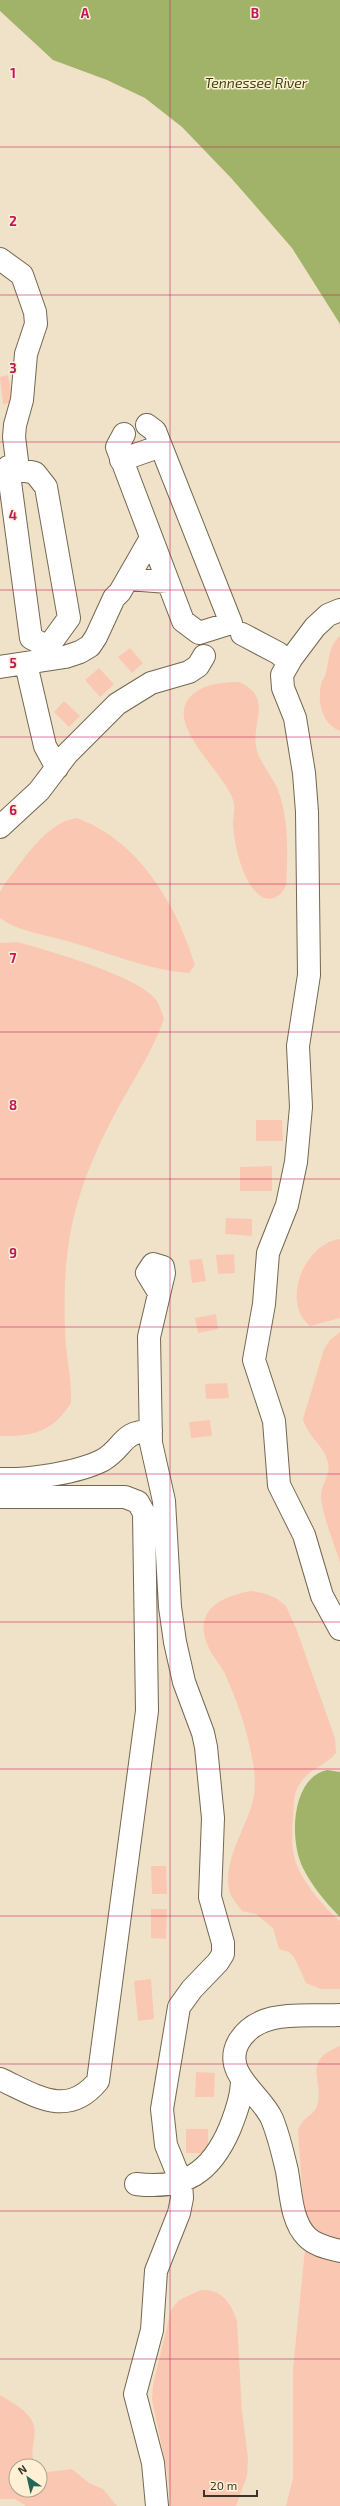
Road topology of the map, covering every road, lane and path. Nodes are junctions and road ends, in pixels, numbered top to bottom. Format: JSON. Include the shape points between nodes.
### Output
{"nodes":[{"id":1,"x":0,"y":259,"type":"edge"},
{"id":2,"x":147,"y":425,"type":"dead end"},
{"id":3,"x":124,"y":434,"type":"dead end"},
{"id":4,"x":161,"y":446,"type":"junction"},
{"id":5,"x":122,"y":460,"type":"junction"},
{"id":6,"x":18,"y":469,"type":"junction"},
{"id":7,"x":151,"y":538,"type":"junction"},
{"id":8,"x":128,"y":579,"type":"junction"},
{"id":9,"x":168,"y":582,"type":"junction"},
{"id":10,"x":340,"y":610,"type":"edge"},
{"id":11,"x":242,"y":634,"type":"dead end"},
{"id":12,"x":48,"y":653,"type":"junction"},
{"id":13,"x":204,"y":656,"type":"dead end"},
{"id":14,"x":289,"y":662,"type":"junction"},
{"id":15,"x":26,"y":664,"type":"junction"},
{"id":16,"x":0,"y":668,"type":"edge"},
{"id":17,"x":57,"y":768,"type":"junction"},
{"id":18,"x":0,"y":827,"type":"edge"},
{"id":19,"x":158,"y":1291,"type":"dead end"},
{"id":20,"x":150,"y":1432,"type":"junction"},
{"id":21,"x":0,"y":1479,"type":"edge"},
{"id":22,"x":0,"y":1497,"type":"edge"},
{"id":23,"x":340,"y":1629,"type":"edge"},
{"id":24,"x":340,"y":2015,"type":"edge"},
{"id":25,"x":0,"y":2079,"type":"edge"},
{"id":26,"x":246,"y":2090,"type":"junction"},
{"id":27,"x":181,"y":2182,"type":"junction"},
{"id":28,"x":136,"y":2184,"type":"dead end"},
{"id":29,"x":340,"y":2251,"type":"edge"},
{"id":30,"x":157,"y":2506,"type":"edge"}],
"edges":[{"from":1,"to":6,"type":"street","via":[[22,275],[35,312],[36,324],[26,354],[22,400],[15,425]]},
{"from":2,"to":4,"type":"street","via":[[155,431]]},
{"from":3,"to":5,"type":"street","via":[[117,447]]},
{"from":4,"to":5,"type":"street"},
{"from":4,"to":9,"type":"street","via":[[231,623],[199,633],[184,621]]},
{"from":5,"to":7,"type":"street"},
{"from":6,"to":12,"type":"street","via":[[8,466],[31,638]]},
{"from":6,"to":12,"type":"street","via":[[35,473],[46,487],[69,618]]},
{"from":7,"to":8,"type":"street"},
{"from":7,"to":9,"type":"street"},
{"from":8,"to":9,"type":"street"},
{"from":8,"to":12,"type":"street","via":[[114,598],[90,646],[65,657]]},
{"from":10,"to":14,"type":"street","via":[[321,621]]},
{"from":11,"to":14,"type":"street","via":[[278,653]]},
{"from":12,"to":15,"type":"street"},
{"from":13,"to":17,"type":"street","via":[[198,666],[189,672],[151,683],[121,702],[93,727]]},
{"from":14,"to":23,"type":"street","via":[[282,675],[282,682],[297,731],[307,812],[308,975],[298,1046],[301,1112],[296,1162],[287,1205],[268,1253],[265,1298],[254,1360],[274,1421],[279,1485],[304,1535],[322,1596]]},
{"from":15,"to":16,"type":"street"},
{"from":15,"to":17,"type":"street","via":[[45,746]]},
{"from":17,"to":18,"type":"street","via":[[39,791]]},
{"from":19,"to":20,"type":"street","via":[[149,1337]]},
{"from":20,"to":21,"type":"street","via":[[136,1431],[102,1460],[88,1465],[46,1475]]},
{"from":20,"to":27,"type":"street","via":[[164,1501],[173,1626],[184,1682],[206,1747],[213,1818],[210,1897],[223,1943],[223,1954],[184,2000],[177,2018],[166,2081],[162,2124],[166,2145]]},
{"from":22,"to":25,"type":"street","via":[[125,1497],[138,1502],[144,1513],[147,1711],[98,2081],[89,2092],[65,2102],[51,2101]]},
{"from":24,"to":26,"type":"street","via":[[276,2017],[253,2026],[237,2045],[235,2065]]},
{"from":26,"to":27,"type":"street","via":[[214,2159],[196,2174]]},
{"from":26,"to":29,"type":"street","via":[[270,2113],[297,2223],[307,2237],[316,2243]]},
{"from":27,"to":28,"type":"street"},
{"from":27,"to":30,"type":"street","via":[[182,2198],[179,2213],[156,2271],[152,2330],[135,2394],[153,2463]]}]}
